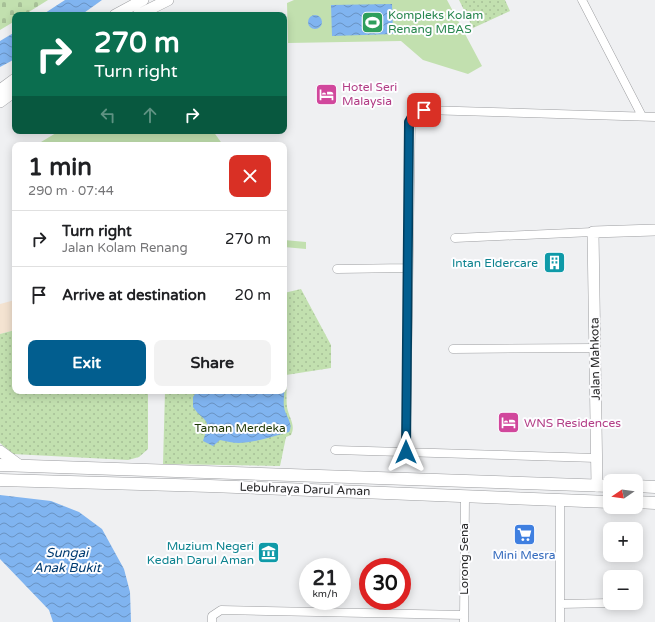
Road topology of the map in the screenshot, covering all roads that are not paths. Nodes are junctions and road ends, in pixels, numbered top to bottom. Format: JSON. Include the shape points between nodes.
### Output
{"nodes":[{"id":1,"x":143,"y":0,"type":"edge"},
{"id":2,"x":168,"y":0,"type":"edge"},
{"id":3,"x":582,"y":0,"type":"edge"},
{"id":4,"x":121,"y":12,"type":"edge"},
{"id":5,"x":144,"y":12,"type":"edge"},
{"id":6,"x":12,"y":81,"type":"edge"},
{"id":7,"x":0,"y":90,"type":"edge"},
{"id":8,"x":12,"y":93,"type":"edge"},
{"id":9,"x":0,"y":102,"type":"edge"},
{"id":10,"x":642,"y":116,"type":"junction"},
{"id":11,"x":655,"y":117,"type":"edge"},
{"id":12,"x":655,"y":230,"type":"edge"},
{"id":13,"x":593,"y":232,"type":"junction"},
{"id":14,"x":455,"y":238,"type":"dead end"},
{"id":15,"x":408,"y":268,"type":"junction"},
{"id":16,"x":337,"y":269,"type":"dead end"},
{"id":17,"x":595,"y":348,"type":"junction"},
{"id":18,"x":453,"y":349,"type":"dead end"},
{"id":19,"x":335,"y":450,"type":"dead end"},
{"id":20,"x":0,"y":451,"type":"edge"},
{"id":21,"x":406,"y":452,"type":"junction"},
{"id":22,"x":596,"y":458,"type":"junction"},
{"id":23,"x":0,"y":465,"type":"edge"},
{"id":24,"x":19,"y":465,"type":"junction"},
{"id":25,"x":0,"y":480,"type":"edge"},
{"id":26,"x":597,"y":486,"type":"junction"},
{"id":27,"x":603,"y":486,"type":"edge"},
{"id":28,"x":643,"y":486,"type":"edge"},
{"id":29,"x":655,"y":487,"type":"edge"},
{"id":30,"x":465,"y":497,"type":"junction"},
{"id":31,"x":560,"y":500,"type":"junction"},
{"id":32,"x":603,"y":502,"type":"edge"},
{"id":33,"x":643,"y":502,"type":"edge"},
{"id":34,"x":655,"y":503,"type":"edge"},
{"id":35,"x":603,"y":603,"type":"edge"},
{"id":36,"x":560,"y":604,"type":"junction"},
{"id":37,"x":464,"y":619,"type":"edge"},
{"id":38,"x":212,"y":622,"type":"edge"},
{"id":39,"x":560,"y":622,"type":"edge"}],
"edges":[{"from":1,"to":4,"type":"street"},
{"from":2,"to":5,"type":"street"},
{"from":3,"to":10,"type":"street"},
{"from":6,"to":7,"type":"street"},
{"from":8,"to":9,"type":"street"},
{"from":10,"to":11,"type":"street"},
{"from":10,"to":15,"type":"street","via":[[424,110],[414,114],[409,122]]},
{"from":12,"to":13,"type":"street"},
{"from":13,"to":14,"type":"street"},
{"from":13,"to":17,"type":"street","name":"Jalan Mahkota"},
{"from":15,"to":16,"type":"street"},
{"from":15,"to":21,"type":"street"},
{"from":17,"to":18,"type":"street"},
{"from":17,"to":22,"type":"street","name":"Jalan Mahkota"},
{"from":19,"to":21,"type":"street"},
{"from":20,"to":24,"type":"street"},
{"from":21,"to":22,"type":"street"},
{"from":22,"to":26,"type":"street","name":"Jalan Mahkota"},
{"from":23,"to":24,"type":"main road","name":"Lebuhraya Darul Aman"},
{"from":24,"to":26,"type":"main road","name":"Lebuhraya Darul Aman"},
{"from":25,"to":30,"type":"main road","name":"Lebuhraya Darul Aman"},
{"from":26,"to":27,"type":"main road","name":"Lebuhraya Darul Aman"},
{"from":28,"to":29,"type":"main road"},
{"from":30,"to":31,"type":"main road","name":"Lebuhraya Darul Aman"},
{"from":30,"to":37,"type":"street","name":"Lorong Sena"},
{"from":31,"to":32,"type":"main road","name":"Lebuhraya Darul Aman"},
{"from":31,"to":36,"type":"street"},
{"from":33,"to":34,"type":"main road"},
{"from":35,"to":36,"type":"street"},
{"from":36,"to":39,"type":"street"},
{"from":37,"to":38,"type":"street","via":[[221,610],[212,616]]}]}
